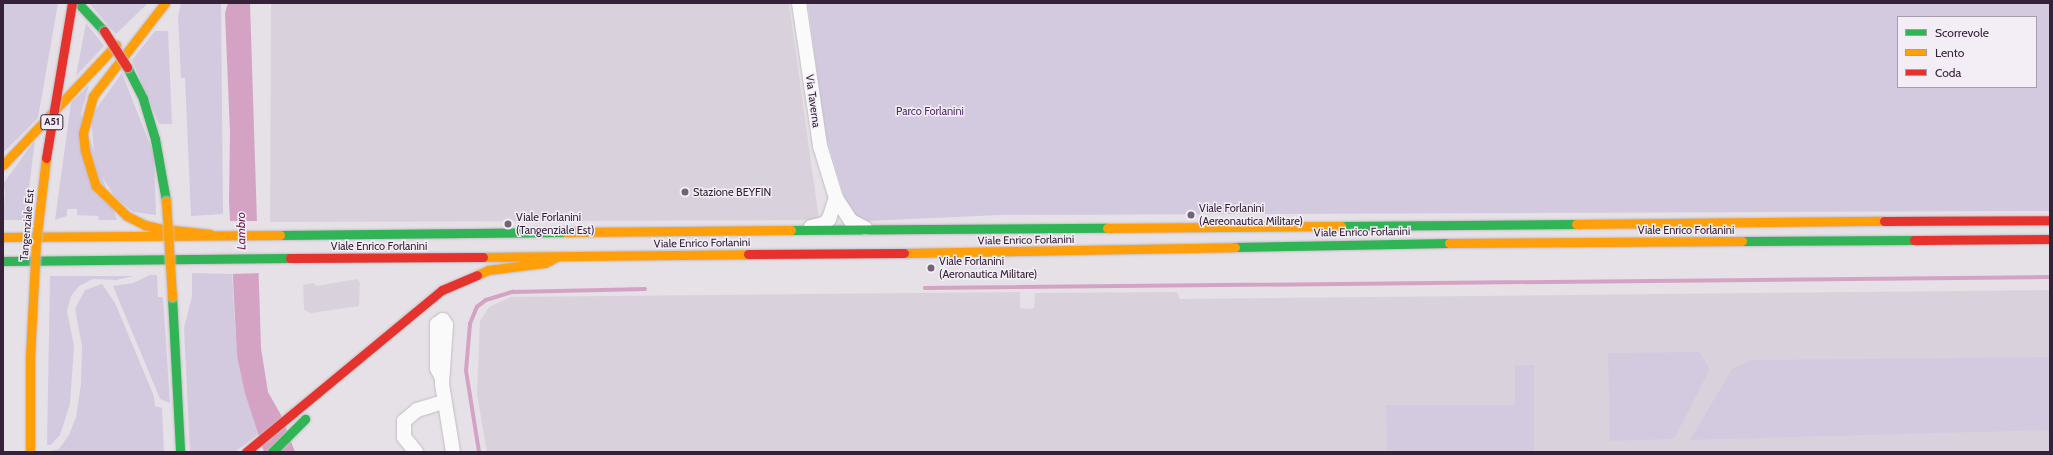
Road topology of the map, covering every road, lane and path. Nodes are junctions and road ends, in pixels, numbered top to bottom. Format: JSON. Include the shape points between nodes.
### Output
{"nodes":[{"id":1,"x":72,"y":3,"type":"edge"},
{"id":2,"x":78,"y":3,"type":"edge"},
{"id":3,"x":157,"y":3,"type":"edge"},
{"id":4,"x":165,"y":3,"type":"edge"},
{"id":5,"x":799,"y":3,"type":"edge"},
{"id":6,"x":134,"y":27,"type":"dead end"},
{"id":7,"x":124,"y":38,"type":"dead end"},
{"id":8,"x":3,"y":165,"type":"edge"},
{"id":9,"x":836,"y":198,"type":"junction"},
{"id":10,"x":2050,"y":220,"type":"edge"},
{"id":11,"x":869,"y":229,"type":"junction"},
{"id":12,"x":786,"y":230,"type":"junction"},
{"id":13,"x":210,"y":234,"type":"junction"},
{"id":14,"x":3,"y":237,"type":"edge"},
{"id":15,"x":2050,"y":240,"type":"edge"},
{"id":16,"x":557,"y":257,"type":"junction"},
{"id":17,"x":3,"y":262,"type":"edge"},
{"id":18,"x":372,"y":348,"type":"junction"},
{"id":19,"x":442,"y":378,"type":"dead end"},
{"id":20,"x":443,"y":402,"type":"junction"},
{"id":21,"x":30,"y":452,"type":"edge"},
{"id":22,"x":180,"y":452,"type":"edge"},
{"id":23,"x":246,"y":452,"type":"edge"},
{"id":24,"x":272,"y":452,"type":"edge"},
{"id":25,"x":416,"y":452,"type":"edge"},
{"id":26,"x":453,"y":452,"type":"edge"}],
"edges":[{"from":1,"to":21,"type":"main road","name":"Tangenziale Est","number":"A51","bridge":true,"via":[[48,145],[36,242],[30,357]]},
{"from":2,"to":22,"type":"main road","bridge":true,"via":[[104,30],[127,67],[138,86],[154,132],[166,201]]},
{"from":3,"to":6,"type":"main road"},
{"from":4,"to":13,"type":"main road","via":[[93,96],[83,133],[85,151],[96,186],[127,216],[145,225],[163,229]]},
{"from":5,"to":9,"type":"street","name":"Via Taverna","via":[[816,124]]},
{"from":7,"to":8,"type":"main road","via":[[77,84]]},
{"from":9,"to":11,"type":"street","name":"Via Taverna","via":[[851,221]]},
{"from":9,"to":12,"type":"street","via":[[829,219],[824,224]]},
{"from":10,"to":11,"type":"main road","name":"Viale Enrico Forlanini"},
{"from":11,"to":12,"type":"main road","name":"Viale Enrico Forlanini"},
{"from":12,"to":13,"type":"main road","name":"Viale Enrico Forlanini"},
{"from":13,"to":14,"type":"main road","name":"Viale Enrico Forlanini"},
{"from":15,"to":16,"type":"main road","name":"Viale Enrico Forlanini","via":[[1403,243],[1027,252]]},
{"from":16,"to":17,"type":"main road","name":"Viale Enrico Forlanini"},
{"from":16,"to":18,"type":"main road","via":[[545,263],[493,269],[457,282],[425,302]]},
{"from":18,"to":23,"type":"main road"},
{"from":18,"to":24,"type":"main road"},
{"from":19,"to":20,"type":"street"},
{"from":20,"to":25,"type":"street","via":[[417,410],[404,421],[403,434]]},
{"from":20,"to":26,"type":"street"}]}
